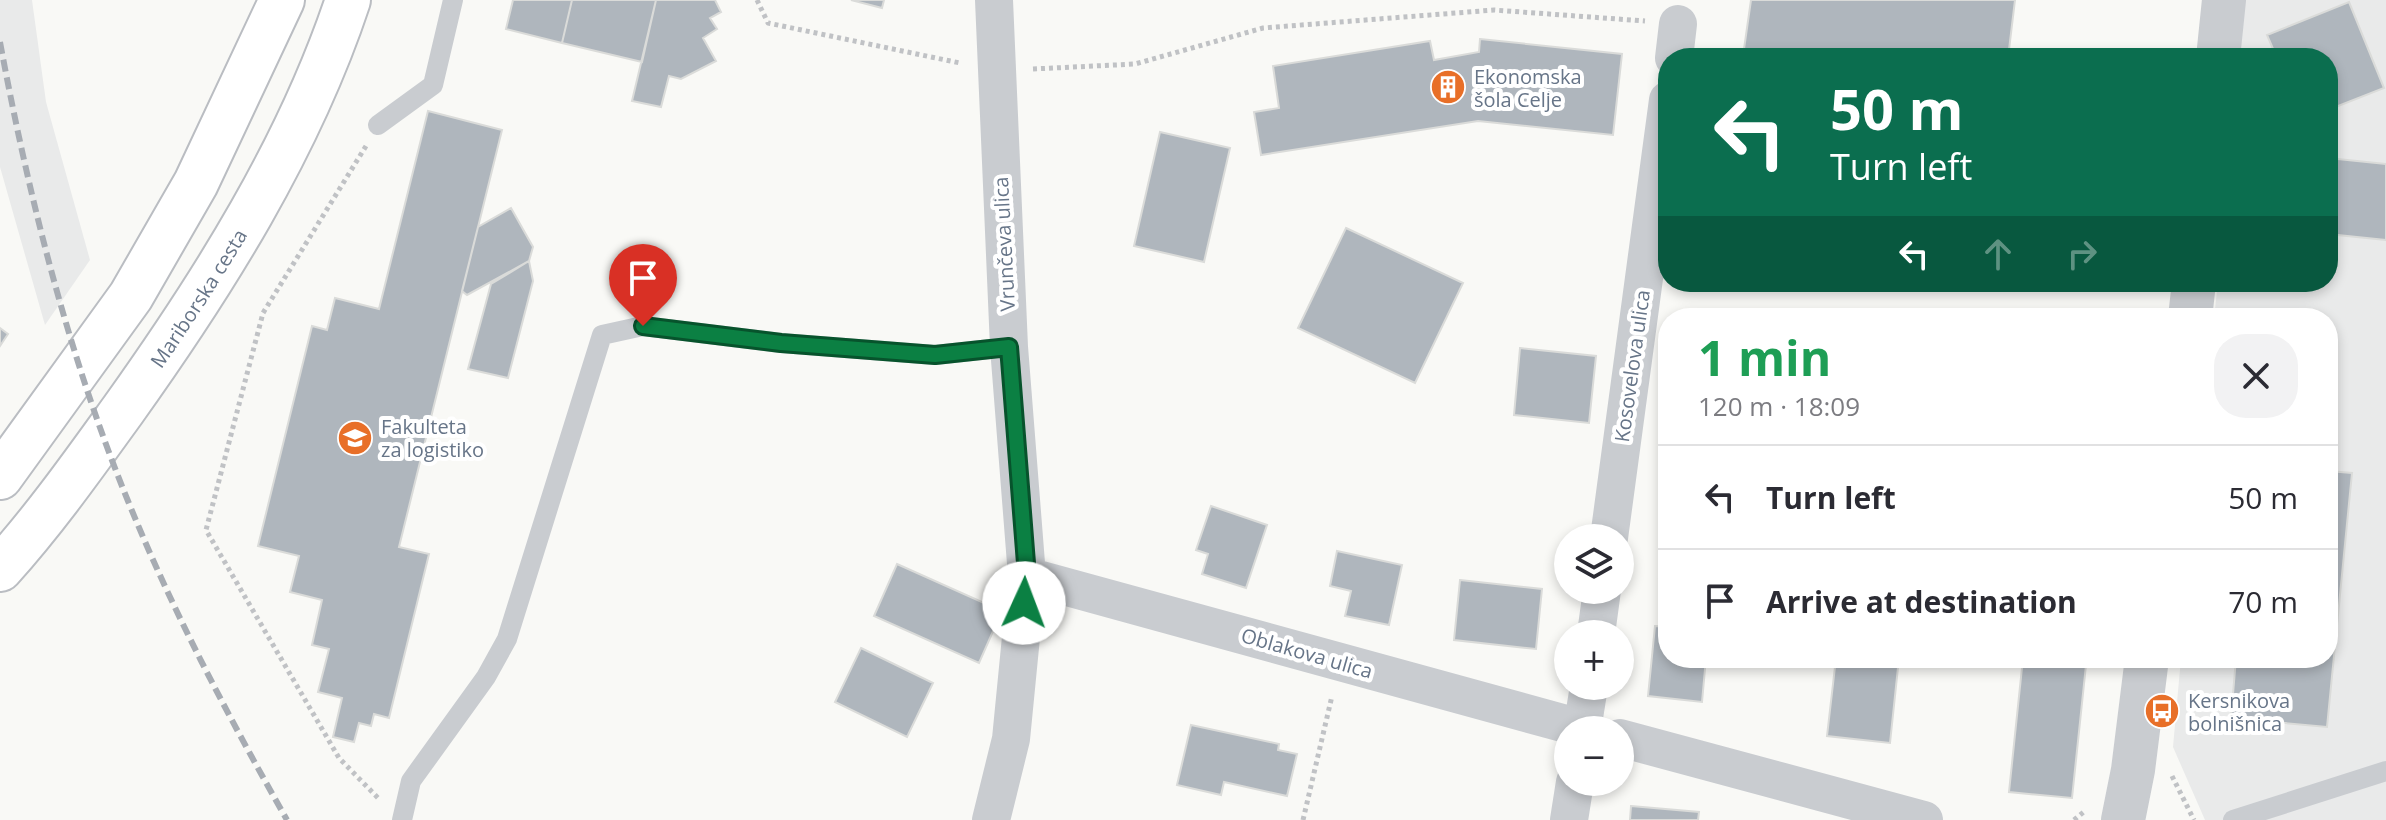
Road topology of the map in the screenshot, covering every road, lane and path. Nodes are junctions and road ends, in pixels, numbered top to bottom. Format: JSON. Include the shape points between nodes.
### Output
{"nodes":[{"id":1,"x":282,"y":0,"type":"edge"},
{"id":2,"x":348,"y":0,"type":"edge"},
{"id":3,"x":453,"y":0,"type":"edge"},
{"id":4,"x":757,"y":0,"type":"edge"},
{"id":5,"x":994,"y":0,"type":"edge"},
{"id":6,"x":2224,"y":0,"type":"edge"},
{"id":7,"x":1676,"y":41,"type":"edge"},
{"id":8,"x":2219,"y":48,"type":"edge"},
{"id":9,"x":996,"y":71,"type":"junction"},
{"id":10,"x":378,"y":125,"type":"joint"},
{"id":11,"x":1658,"y":174,"type":"edge"},
{"id":12,"x":1009,"y":347,"type":"junction"},
{"id":13,"x":0,"y":477,"type":"edge"},
{"id":14,"x":1611,"y":524,"type":"edge"},
{"id":15,"x":0,"y":569,"type":"edge"},
{"id":16,"x":1027,"y":576,"type":"junction"},
{"id":17,"x":2146,"y":668,"type":"edge"},
{"id":18,"x":1335,"y":685,"type":"dead end"},
{"id":19,"x":1554,"y":722,"type":"edge"},
{"id":20,"x":1634,"y":742,"type":"edge"},
{"id":21,"x":2386,"y":771,"type":"edge"},
{"id":22,"x":1573,"y":796,"type":"edge"},
{"id":23,"x":396,"y":815,"type":"edge"},
{"id":24,"x":991,"y":820,"type":"edge"},
{"id":25,"x":1303,"y":820,"type":"edge"},
{"id":26,"x":1569,"y":820,"type":"edge"},
{"id":27,"x":1924,"y":820,"type":"edge"},
{"id":28,"x":2123,"y":820,"type":"edge"},
{"id":29,"x":2233,"y":820,"type":"edge"}],
"edges":[{"from":1,"to":13,"type":"main road","via":[[196,183],[131,296]]},
{"from":2,"to":15,"type":"main road","name":"Mariborska cesta","via":[[301,117],[176,336]]},
{"from":3,"to":10,"type":"lane","via":[[433,85]]},
{"from":4,"to":9,"type":"path","via":[[768,23]]},
{"from":5,"to":9,"type":"street","name":"Vrunčeva ulica"},
{"from":6,"to":8,"type":"street"},
{"from":7,"to":9,"type":"path","via":[[1494,10],[1263,28],[1135,64]]},
{"from":9,"to":12,"type":"street","name":"Vrunčeva ulica"},
{"from":10,"to":23,"type":"path","via":[[263,313],[206,530],[339,758]]},
{"from":11,"to":14,"type":"street","name":"Kosovelova ulica"},
{"from":12,"to":16,"type":"street","name":"Vrunčeva ulica"},
{"from":12,"to":23,"type":"lane","via":[[935,355],[643,326],[602,335],[507,639],[411,781]]},
{"from":16,"to":19,"type":"street","name":"Oblakova ulica"},
{"from":16,"to":24,"type":"street","name":"Vrunčeva ulica","via":[[1011,739]]},
{"from":17,"to":28,"type":"street"},
{"from":18,"to":25,"type":"path"},
{"from":20,"to":27,"type":"street"},
{"from":21,"to":29,"type":"lane"},
{"from":22,"to":26,"type":"street"}]}
